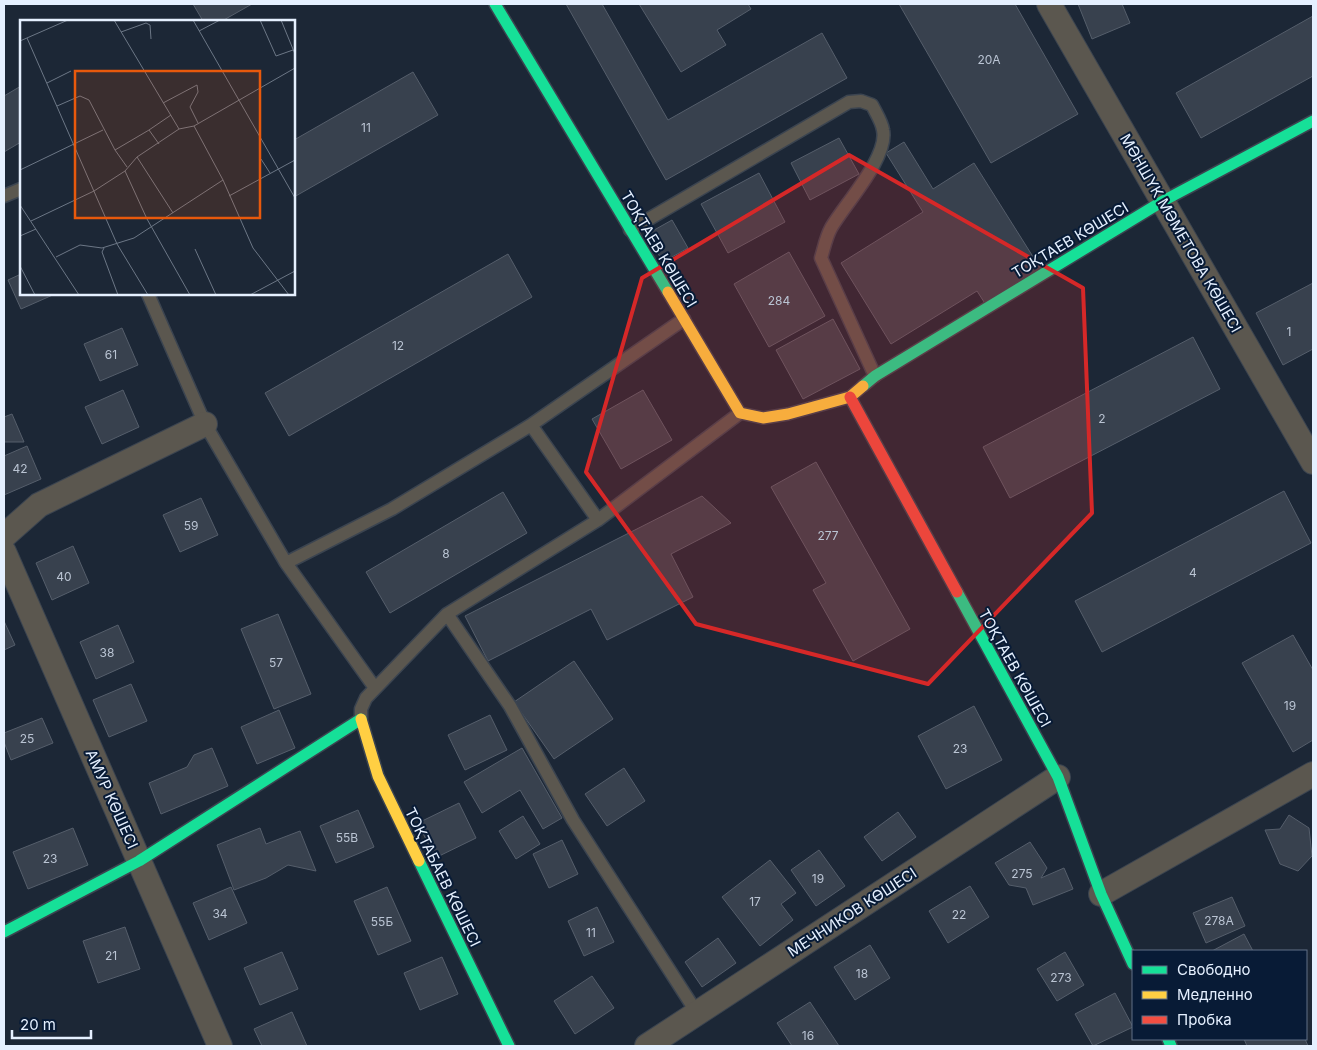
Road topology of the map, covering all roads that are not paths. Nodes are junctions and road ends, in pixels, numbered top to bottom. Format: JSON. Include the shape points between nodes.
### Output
{"nodes":[{"id":1,"x":495,"y":4,"type":"edge"},
{"id":2,"x":1050,"y":4,"type":"edge"},
{"id":3,"x":1313,"y":121,"type":"edge"},
{"id":4,"x":20,"y":189,"type":"edge"},
{"id":5,"x":4,"y":196,"type":"edge"},
{"id":6,"x":1163,"y":201,"type":"junction"},
{"id":7,"x":630,"y":230,"type":"junction"},
{"id":8,"x":148,"y":295,"type":"edge"},
{"id":9,"x":684,"y":319,"type":"junction"},
{"id":10,"x":875,"y":376,"type":"junction"},
{"id":11,"x":850,"y":397,"type":"junction"},
{"id":12,"x":740,"y":413,"type":"junction"},
{"id":13,"x":205,"y":424,"type":"junction"},
{"id":14,"x":531,"y":425,"type":"junction"},
{"id":15,"x":1313,"y":462,"type":"edge"},
{"id":16,"x":598,"y":520,"type":"junction"},
{"id":17,"x":4,"y":536,"type":"edge"},
{"id":18,"x":4,"y":552,"type":"edge"},
{"id":19,"x":286,"y":563,"type":"junction"},
{"id":20,"x":447,"y":614,"type":"junction"},
{"id":21,"x":375,"y":688,"type":"junction"},
{"id":22,"x":361,"y":718,"type":"junction"},
{"id":23,"x":1313,"y":774,"type":"edge"},
{"id":24,"x":1058,"y":777,"type":"junction"},
{"id":25,"x":139,"y":861,"type":"junction"},
{"id":26,"x":1101,"y":894,"type":"junction"},
{"id":27,"x":4,"y":932,"type":"edge"},
{"id":28,"x":1132,"y":962,"type":"edge"},
{"id":29,"x":697,"y":1013,"type":"junction"},
{"id":30,"x":220,"y":1046,"type":"edge"},
{"id":31,"x":509,"y":1046,"type":"edge"},
{"id":32,"x":647,"y":1046,"type":"edge"}],
"edges":[{"from":1,"to":7,"type":"street","name":"ТОҚТАЕВ КӨШЕСІ"},
{"from":2,"to":6,"type":"street","name":"МӘНШҮК МӘМЕТОВА КӨШЕСІ"},
{"from":3,"to":6,"type":"street","name":"ТОҚТАЕВ КӨШЕСІ"},
{"from":4,"to":5,"type":"lane"},
{"from":6,"to":10,"type":"street","name":"ТОҚТАЕВ КӨШЕСІ"},
{"from":6,"to":15,"type":"street","name":"МӘНШҮК МӘМЕТОВА КӨШЕСІ"},
{"from":7,"to":9,"type":"street","name":"ТОҚТАЕВ КӨШЕСІ"},
{"from":7,"to":10,"type":"lane","via":[[849,102],[861,101],[872,105],[884,131],[879,153],[870,173],[830,230],[821,258]]},
{"from":8,"to":13,"type":"lane"},
{"from":9,"to":12,"type":"street","name":"ТОҚТАЕВ КӨШЕСІ"},
{"from":9,"to":14,"type":"lane"},
{"from":10,"to":11,"type":"street","name":"ТОҚТАЕВ КӨШЕСІ"},
{"from":11,"to":12,"type":"street","name":"ТОҚТАЕВ КӨШЕСІ","via":[[763,418]]},
{"from":11,"to":24,"type":"street","name":"ТОҚТАЕВ КӨШЕСІ"},
{"from":12,"to":16,"type":"lane"},
{"from":13,"to":17,"type":"street","via":[[39,505]]},
{"from":13,"to":19,"type":"lane"},
{"from":14,"to":16,"type":"lane"},
{"from":14,"to":19,"type":"lane","via":[[392,509]]},
{"from":16,"to":20,"type":"lane"},
{"from":18,"to":25,"type":"street","name":"АМУР КӨШЕСІ"},
{"from":19,"to":21,"type":"lane"},
{"from":20,"to":21,"type":"lane"},
{"from":20,"to":29,"type":"lane","via":[[510,706],[573,820]]},
{"from":21,"to":22,"type":"lane","via":[[366,698]]},
{"from":22,"to":25,"type":"street"},
{"from":22,"to":31,"type":"street","name":"ТОҚТАБАЕВ КӨШЕСІ","via":[[378,776]]},
{"from":23,"to":26,"type":"street"},
{"from":24,"to":26,"type":"street","name":"ТОҚТАЕВ КӨШЕСІ"},
{"from":24,"to":29,"type":"street","name":"МЕЧНИКОВ КӨШЕСІ"},
{"from":25,"to":27,"type":"street"},
{"from":25,"to":30,"type":"street","name":"АМУР КӨШЕСІ"},
{"from":26,"to":28,"type":"street","name":"ТОҚТАЕВ КӨШЕСІ"},
{"from":29,"to":32,"type":"street","name":"МЕЧНИКОВ КӨШЕСІ"}]}
